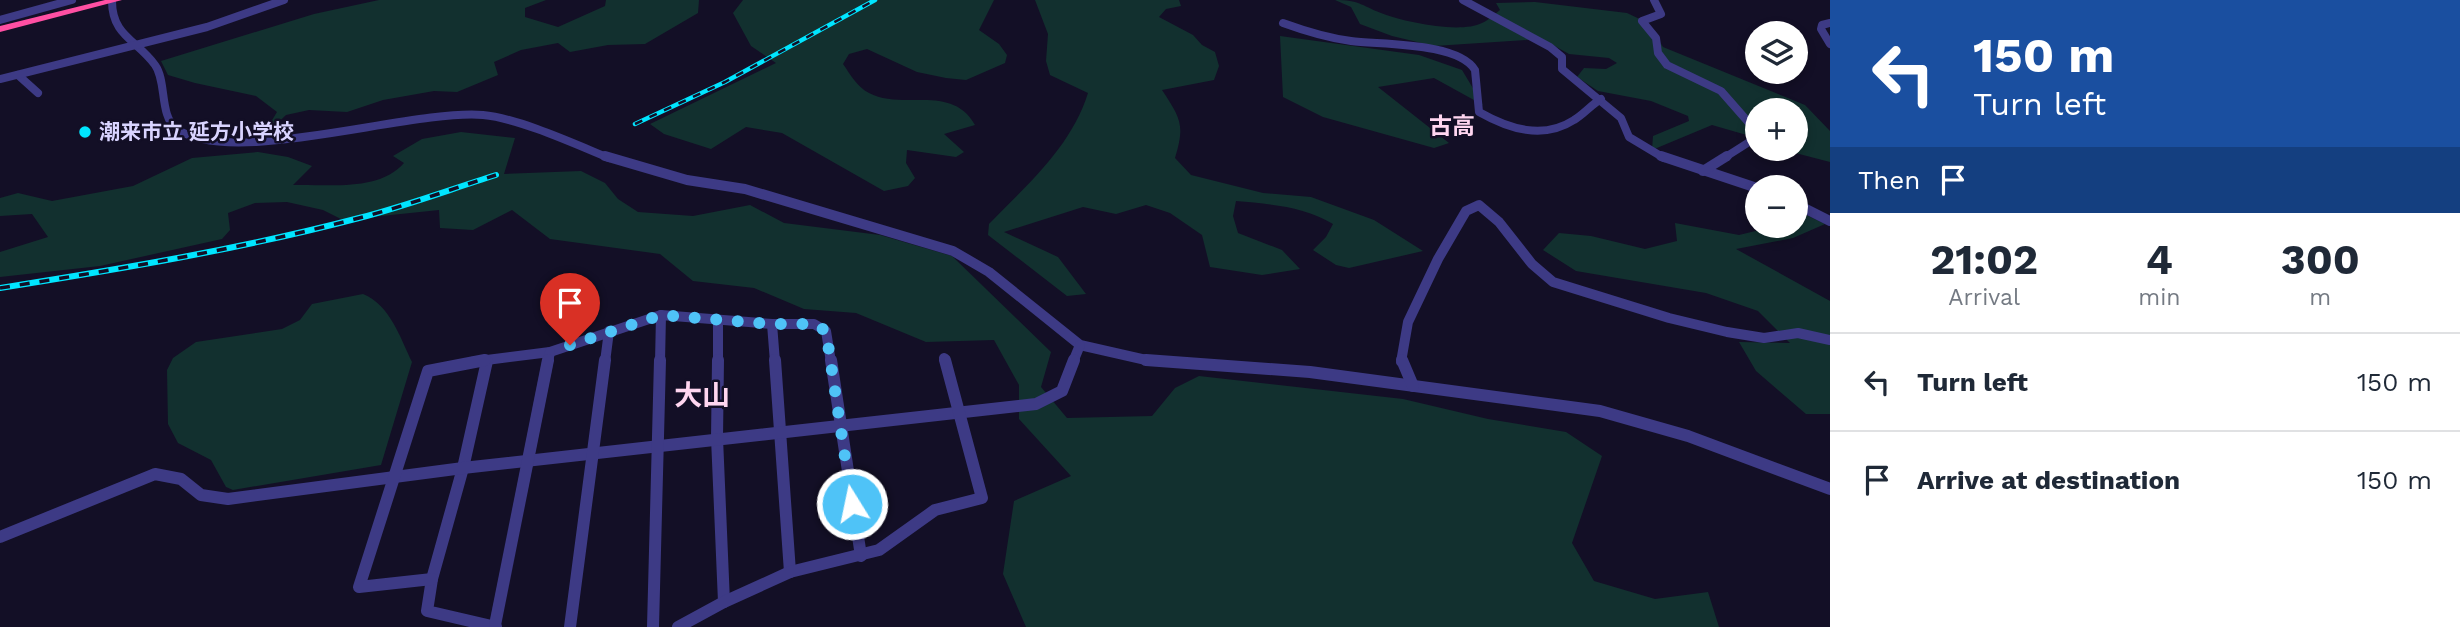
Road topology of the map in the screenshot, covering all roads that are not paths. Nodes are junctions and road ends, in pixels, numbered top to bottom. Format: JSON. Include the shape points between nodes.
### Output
{"nodes":[{"id":1,"x":72,"y":0,"type":"edge"},
{"id":2,"x":284,"y":0,"type":"edge"},
{"id":3,"x":1463,"y":0,"type":"edge"},
{"id":4,"x":1654,"y":0,"type":"edge"},
{"id":5,"x":115,"y":1,"type":"edge"},
{"id":6,"x":0,"y":20,"type":"edge"},
{"id":7,"x":1283,"y":23,"type":"dead end"},
{"id":8,"x":1830,"y":23,"type":"edge"},
{"id":9,"x":0,"y":29,"type":"edge"},
{"id":10,"x":1830,"y":44,"type":"edge"},
{"id":11,"x":136,"y":46,"type":"junction"},
{"id":12,"x":18,"y":75,"type":"junction"},
{"id":13,"x":0,"y":79,"type":"edge"},
{"id":14,"x":38,"y":93,"type":"dead end"},
{"id":15,"x":1601,"y":99,"type":"junction"},
{"id":16,"x":1745,"y":120,"type":"edge"},
{"id":17,"x":1745,"y":142,"type":"edge"},
{"id":18,"x":1703,"y":171,"type":"junction"},
{"id":19,"x":1745,"y":183,"type":"edge"},
{"id":20,"x":1808,"y":210,"type":"edge"},
{"id":21,"x":1830,"y":221,"type":"edge"},
{"id":22,"x":661,"y":315,"type":"junction"},
{"id":23,"x":718,"y":320,"type":"junction"},
{"id":24,"x":772,"y":324,"type":"junction"},
{"id":25,"x":609,"y":331,"type":"junction"},
{"id":26,"x":1830,"y":340,"type":"edge"},
{"id":27,"x":1080,"y":345,"type":"junction"},
{"id":28,"x":550,"y":352,"type":"junction"},
{"id":29,"x":944,"y":358,"type":"dead end"},
{"id":30,"x":487,"y":361,"type":"junction"},
{"id":31,"x":1413,"y":386,"type":"junction"},
{"id":32,"x":960,"y":410,"type":"junction"},
{"id":33,"x":838,"y":425,"type":"junction"},
{"id":34,"x":780,"y":432,"type":"junction"},
{"id":35,"x":718,"y":438,"type":"junction"},
{"id":36,"x":657,"y":445,"type":"junction"},
{"id":37,"x":592,"y":453,"type":"junction"},
{"id":38,"x":527,"y":460,"type":"junction"},
{"id":39,"x":463,"y":468,"type":"junction"},
{"id":40,"x":393,"y":477,"type":"junction"},
{"id":41,"x":1830,"y":489,"type":"edge"},
{"id":42,"x":0,"y":537,"type":"edge"},
{"id":43,"x":861,"y":556,"type":"junction"},
{"id":44,"x":790,"y":572,"type":"junction"},
{"id":45,"x":432,"y":579,"type":"junction"},
{"id":46,"x":724,"y":601,"type":"junction"},
{"id":47,"x":496,"y":626,"type":"edge"},
{"id":48,"x":570,"y":627,"type":"edge"},
{"id":49,"x":653,"y":627,"type":"edge"},
{"id":50,"x":678,"y":627,"type":"edge"}],
"edges":[{"from":1,"to":6,"type":"street"},
{"from":2,"to":11,"type":"street"},
{"from":3,"to":15,"type":"street","via":[[1550,47],[1562,57],[1562,69]]},
{"from":4,"to":16,"type":"street","via":[[1661,14],[1642,21],[1656,38],[1660,58],[1721,91]]},
{"from":5,"to":9,"type":"highway"},
{"from":5,"to":11,"type":"street","via":[[112,15],[116,24]]},
{"from":7,"to":15,"type":"street","via":[[1334,37],[1443,52],[1468,62],[1476,72],[1479,112],[1523,131],[1546,132],[1574,120]]},
{"from":8,"to":10,"type":"street","via":[[1821,29]]},
{"from":11,"to":12,"type":"street"},
{"from":11,"to":27,"type":"street","via":[[156,66],[175,128],[190,137],[256,142],[484,115],[626,164],[746,189],[953,251],[989,272]]},
{"from":12,"to":13,"type":"street"},
{"from":12,"to":14,"type":"street"},
{"from":15,"to":18,"type":"street","via":[[1641,146]]},
{"from":17,"to":18,"type":"street"},
{"from":18,"to":19,"type":"street"},
{"from":20,"to":21,"type":"street"},
{"from":22,"to":23,"type":"street"},
{"from":22,"to":25,"type":"street"},
{"from":22,"to":36,"type":"street"},
{"from":23,"to":24,"type":"street"},
{"from":23,"to":35,"type":"street"},
{"from":24,"to":33,"type":"street","via":[[814,324],[826,331]]},
{"from":24,"to":34,"type":"street"},
{"from":25,"to":28,"type":"street"},
{"from":25,"to":37,"type":"street"},
{"from":26,"to":31,"type":"street","via":[[1798,333],[1764,338],[1727,332],[1553,282],[1531,266],[1495,216],[1479,205],[1466,211],[1408,322],[1401,363]]},
{"from":27,"to":31,"type":"street","via":[[1146,360],[1310,372]]},
{"from":27,"to":32,"type":"street","via":[[1062,390],[1051,398],[1036,404]]},
{"from":28,"to":30,"type":"street"},
{"from":28,"to":38,"type":"street"},
{"from":29,"to":32,"type":"street"},
{"from":30,"to":39,"type":"street"},
{"from":30,"to":40,"type":"street","via":[[428,371]]},
{"from":31,"to":41,"type":"street","via":[[1600,411],[1688,436]]},
{"from":32,"to":33,"type":"street"},
{"from":32,"to":43,"type":"street","via":[[982,498],[935,510],[879,550]]},
{"from":33,"to":34,"type":"street"},
{"from":33,"to":43,"type":"street"},
{"from":34,"to":35,"type":"street"},
{"from":34,"to":44,"type":"street"},
{"from":35,"to":36,"type":"street"},
{"from":35,"to":46,"type":"street"},
{"from":36,"to":37,"type":"street"},
{"from":36,"to":49,"type":"street"},
{"from":37,"to":38,"type":"street"},
{"from":37,"to":48,"type":"street"},
{"from":38,"to":39,"type":"street"},
{"from":38,"to":47,"type":"street"},
{"from":39,"to":40,"type":"street"},
{"from":39,"to":45,"type":"street"},
{"from":40,"to":42,"type":"street","via":[[228,499],[201,495],[180,477],[155,474]]},
{"from":40,"to":45,"type":"street","via":[[359,587]]},
{"from":43,"to":44,"type":"street"},
{"from":44,"to":46,"type":"street"},
{"from":45,"to":47,"type":"street","via":[[427,611]]},
{"from":46,"to":50,"type":"street"}]}
